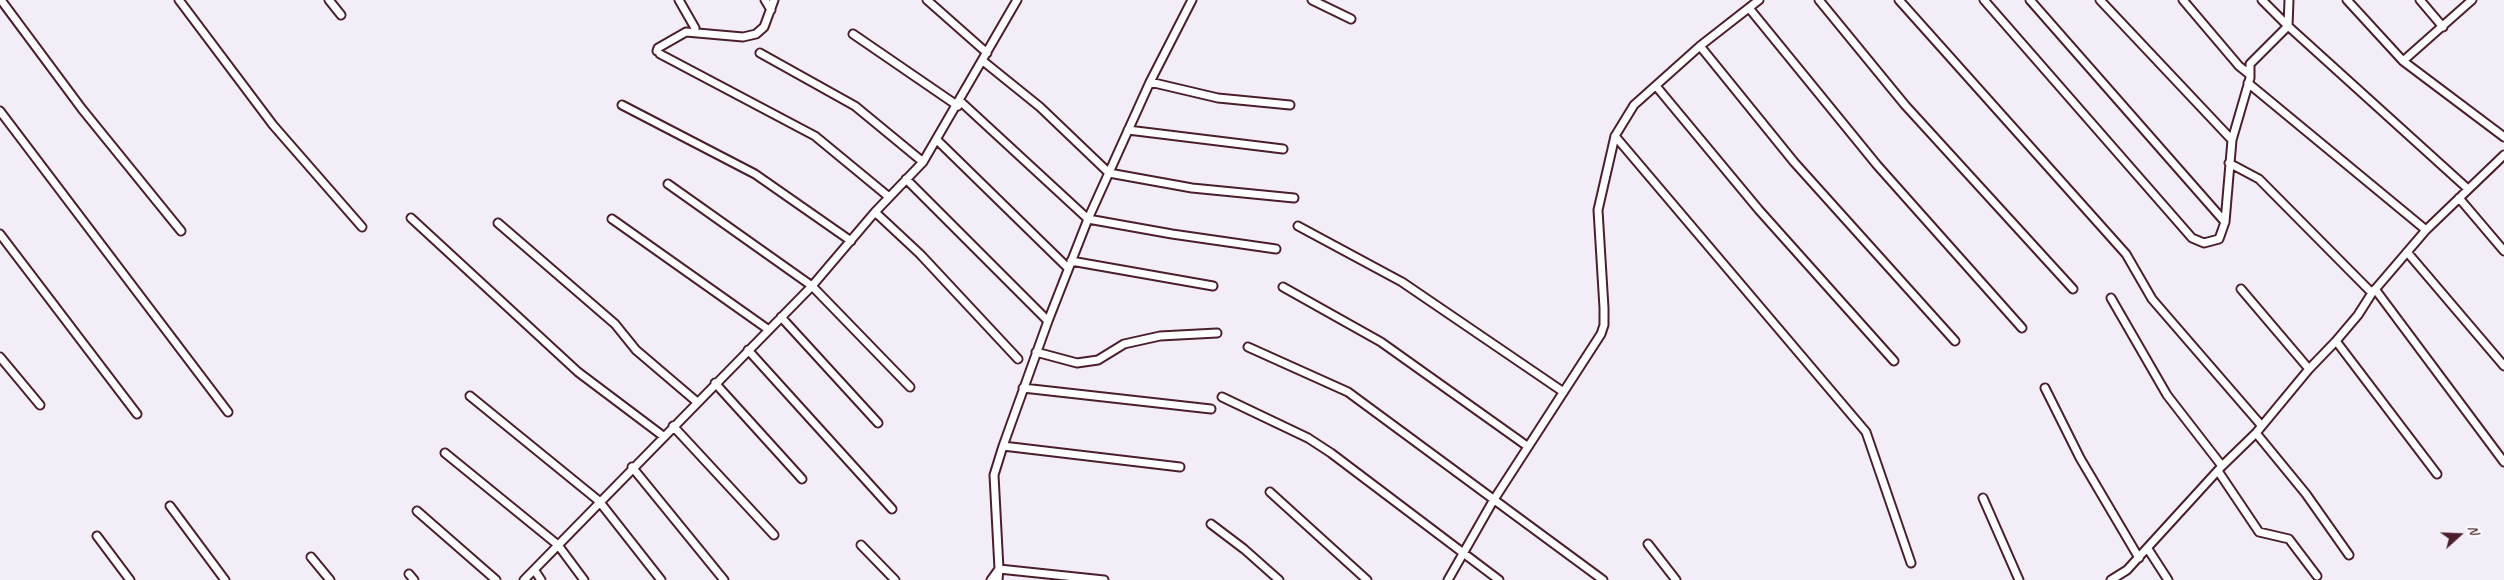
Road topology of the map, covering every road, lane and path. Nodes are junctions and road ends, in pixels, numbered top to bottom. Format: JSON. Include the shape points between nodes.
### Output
{"nodes":[{"id":1,"x":1,"y":0,"type":"edge"},
{"id":2,"x":179,"y":0,"type":"edge"},
{"id":3,"x":329,"y":0,"type":"edge"},
{"id":4,"x":679,"y":0,"type":"edge"},
{"id":5,"x":765,"y":0,"type":"edge"},
{"id":6,"x":774,"y":0,"type":"edge"},
{"id":7,"x":927,"y":0,"type":"edge"},
{"id":8,"x":1017,"y":0,"type":"edge"},
{"id":9,"x":1192,"y":0,"type":"edge"},
{"id":10,"x":1312,"y":0,"type":"edge"},
{"id":11,"x":1760,"y":0,"type":"edge"},
{"id":12,"x":1819,"y":0,"type":"edge"},
{"id":13,"x":1899,"y":0,"type":"edge"},
{"id":14,"x":1984,"y":0,"type":"edge"},
{"id":15,"x":2030,"y":0,"type":"edge"},
{"id":16,"x":2100,"y":0,"type":"edge"},
{"id":17,"x":2183,"y":0,"type":"edge"},
{"id":18,"x":2262,"y":0,"type":"edge"},
{"id":19,"x":2289,"y":0,"type":"edge"},
{"id":20,"x":2347,"y":0,"type":"edge"},
{"id":21,"x":2420,"y":0,"type":"edge"},
{"id":22,"x":2472,"y":0,"type":"edge"},
{"id":23,"x":1749,"y":8,"type":"junction"},
{"id":24,"x":771,"y":10,"type":"junction"},
{"id":25,"x":341,"y":15,"type":"dead end"},
{"id":26,"x":1351,"y":19,"type":"dead end"},
{"id":27,"x":2288,"y":26,"type":"junction"},
{"id":28,"x":2443,"y":27,"type":"junction"},
{"id":29,"x":695,"y":28,"type":"dead end"},
{"id":30,"x":853,"y":34,"type":"dead end"},
{"id":31,"x":1700,"y":46,"type":"junction"},
{"id":32,"x":760,"y":53,"type":"dead end"},
{"id":33,"x":987,"y":53,"type":"junction"},
{"id":34,"x":983,"y":61,"type":"junction"},
{"id":35,"x":2403,"y":61,"type":"junction"},
{"id":36,"x":2249,"y":74,"type":"junction"},
{"id":37,"x":1150,"y":82,"type":"junction"},
{"id":38,"x":2248,"y":83,"type":"junction"},
{"id":39,"x":1656,"y":86,"type":"junction"},
{"id":40,"x":959,"y":103,"type":"junction"},
{"id":41,"x":622,"y":105,"type":"dead end"},
{"id":42,"x":1290,"y":105,"type":"dead end"},
{"id":43,"x":0,"y":111,"type":"edge"},
{"id":44,"x":1128,"y":130,"type":"junction"},
{"id":45,"x":1615,"y":136,"type":"junction"},
{"id":46,"x":2504,"y":137,"type":"edge"},
{"id":47,"x":936,"y":140,"type":"junction"},
{"id":48,"x":2232,"y":140,"type":"junction"},
{"id":49,"x":1283,"y":149,"type":"dead end"},
{"id":50,"x":2504,"y":155,"type":"edge"},
{"id":51,"x":923,"y":162,"type":"junction"},
{"id":52,"x":2229,"y":163,"type":"junction"},
{"id":53,"x":1108,"y":173,"type":"junction"},
{"id":54,"x":906,"y":179,"type":"junction"},
{"id":55,"x":668,"y":184,"type":"dead end"},
{"id":56,"x":2468,"y":189,"type":"junction"},
{"id":57,"x":889,"y":197,"type":"junction"},
{"id":58,"x":1294,"y":198,"type":"dead end"},
{"id":59,"x":2459,"y":198,"type":"junction"},
{"id":60,"x":875,"y":212,"type":"junction"},
{"id":61,"x":411,"y":218,"type":"dead end"},
{"id":62,"x":612,"y":218,"type":"dead end"},
{"id":63,"x":1088,"y":219,"type":"junction"},
{"id":64,"x":2225,"y":222,"type":"junction"},
{"id":65,"x":498,"y":223,"type":"dead end"},
{"id":66,"x":1298,"y":226,"type":"dead end"},
{"id":67,"x":362,"y":227,"type":"dead end"},
{"id":68,"x":2426,"y":230,"type":"junction"},
{"id":69,"x":181,"y":231,"type":"dead end"},
{"id":70,"x":0,"y":234,"type":"edge"},
{"id":71,"x":851,"y":241,"type":"junction"},
{"id":72,"x":1276,"y":249,"type":"dead end"},
{"id":73,"x":2504,"y":251,"type":"edge"},
{"id":74,"x":2407,"y":252,"type":"junction"},
{"id":75,"x":1070,"y":265,"type":"junction"},
{"id":76,"x":812,"y":286,"type":"junction"},
{"id":77,"x":1213,"y":286,"type":"dead end"},
{"id":78,"x":1282,"y":287,"type":"dead end"},
{"id":79,"x":2073,"y":289,"type":"dead end"},
{"id":80,"x":2240,"y":289,"type":"dead end"},
{"id":81,"x":2374,"y":291,"type":"junction"},
{"id":82,"x":2112,"y":298,"type":"dead end"},
{"id":83,"x":781,"y":317,"type":"junction"},
{"id":84,"x":1048,"y":321,"type":"junction"},
{"id":85,"x":2022,"y":328,"type":"dead end"},
{"id":86,"x":769,"y":330,"type":"junction"},
{"id":87,"x":1217,"y":333,"type":"dead end"},
{"id":88,"x":1955,"y":341,"type":"dead end"},
{"id":89,"x":2336,"y":341,"type":"junction"},
{"id":90,"x":1248,"y":347,"type":"dead end"},
{"id":91,"x":748,"y":350,"type":"junction"},
{"id":92,"x":1036,"y":352,"type":"junction"},
{"id":93,"x":0,"y":357,"type":"edge"},
{"id":94,"x":1018,"y":359,"type":"dead end"},
{"id":95,"x":1894,"y":361,"type":"dead end"},
{"id":96,"x":2504,"y":366,"type":"edge"},
{"id":97,"x":2309,"y":369,"type":"junction"},
{"id":98,"x":715,"y":384,"type":"junction"},
{"id":99,"x":910,"y":387,"type":"dead end"},
{"id":100,"x":1023,"y":388,"type":"junction"},
{"id":101,"x":2045,"y":388,"type":"dead end"},
{"id":102,"x":1562,"y":391,"type":"junction"},
{"id":103,"x":470,"y":396,"type":"dead end"},
{"id":104,"x":1222,"y":397,"type":"dead end"},
{"id":105,"x":697,"y":402,"type":"junction"},
{"id":106,"x":40,"y":405,"type":"dead end"},
{"id":107,"x":1211,"y":409,"type":"dead end"},
{"id":108,"x":228,"y":412,"type":"dead end"},
{"id":109,"x":137,"y":414,"type":"dead end"},
{"id":110,"x":878,"y":423,"type":"dead end"},
{"id":111,"x":2261,"y":425,"type":"junction"},
{"id":112,"x":673,"y":426,"type":"junction"},
{"id":113,"x":2256,"y":432,"type":"junction"},
{"id":114,"x":663,"y":436,"type":"junction"},
{"id":115,"x":1003,"y":446,"type":"junction"},
{"id":116,"x":1527,"y":446,"type":"junction"},
{"id":117,"x":445,"y":453,"type":"dead end"},
{"id":118,"x":2504,"y":462,"type":"edge"},
{"id":119,"x":632,"y":467,"type":"junction"},
{"id":120,"x":1180,"y":467,"type":"dead end"},
{"id":121,"x":2220,"y":468,"type":"junction"},
{"id":122,"x":2437,"y":474,"type":"dead end"},
{"id":123,"x":802,"y":479,"type":"dead end"},
{"id":124,"x":1270,"y":492,"type":"dead end"},
{"id":125,"x":1984,"y":498,"type":"dead end"},
{"id":126,"x":599,"y":501,"type":"junction"},
{"id":127,"x":1493,"y":501,"type":"junction"},
{"id":128,"x":170,"y":506,"type":"dead end"},
{"id":129,"x":892,"y":508,"type":"dead end"},
{"id":130,"x":416,"y":511,"type":"dead end"},
{"id":131,"x":1211,"y":524,"type":"dead end"},
{"id":132,"x":774,"y":535,"type":"dead end"},
{"id":133,"x":97,"y":536,"type":"dead end"},
{"id":134,"x":1648,"y":544,"type":"dead end"},
{"id":135,"x":558,"y":545,"type":"junction"},
{"id":136,"x":861,"y":545,"type":"dead end"},
{"id":137,"x":2148,"y":549,"type":"junction"},
{"id":138,"x":1463,"y":552,"type":"junction"},
{"id":139,"x":2348,"y":555,"type":"dead end"},
{"id":140,"x":311,"y":556,"type":"dead end"},
{"id":141,"x":2139,"y":558,"type":"junction"},
{"id":142,"x":1911,"y":563,"type":"dead end"},
{"id":143,"x":999,"y":569,"type":"junction"},
{"id":144,"x":535,"y":571,"type":"junction"},
{"id":145,"x":2316,"y":576,"type":"dead end"},
{"id":146,"x":1451,"y":578,"type":"edge"},
{"id":147,"x":130,"y":580,"type":"edge"},
{"id":148,"x":225,"y":580,"type":"edge"},
{"id":149,"x":330,"y":580,"type":"edge"},
{"id":150,"x":496,"y":580,"type":"edge"},
{"id":151,"x":524,"y":580,"type":"edge"},
{"id":152,"x":541,"y":580,"type":"edge"},
{"id":153,"x":584,"y":580,"type":"edge"},
{"id":154,"x":661,"y":580,"type":"edge"},
{"id":155,"x":724,"y":580,"type":"edge"},
{"id":156,"x":895,"y":580,"type":"edge"},
{"id":157,"x":990,"y":580,"type":"edge"},
{"id":158,"x":998,"y":580,"type":"edge"},
{"id":159,"x":1104,"y":580,"type":"edge"},
{"id":160,"x":1279,"y":580,"type":"edge"},
{"id":161,"x":1367,"y":580,"type":"edge"},
{"id":162,"x":1499,"y":580,"type":"edge"},
{"id":163,"x":1603,"y":580,"type":"edge"},
{"id":164,"x":1676,"y":580,"type":"edge"},
{"id":165,"x":2019,"y":580,"type":"edge"},
{"id":166,"x":2111,"y":580,"type":"edge"},
{"id":167,"x":2168,"y":580,"type":"edge"}],
"edges":[{"from":1,"to":69,"type":"street","via":[[82,109]]},
{"from":2,"to":67,"type":"street","via":[[273,125]]},
{"from":3,"to":25,"type":"street"},
{"from":4,"to":29,"type":"street"},
{"from":5,"to":24,"type":"street"},
{"from":6,"to":24,"type":"street"},
{"from":7,"to":33,"type":"street"},
{"from":8,"to":33,"type":"street"},
{"from":9,"to":37,"type":"street"},
{"from":10,"to":26,"type":"street"},
{"from":11,"to":23,"type":"street"},
{"from":12,"to":79,"type":"street","via":[[1905,105]]},
{"from":13,"to":111,"type":"street","via":[[2126,254],[2152,299]]},
{"from":14,"to":64,"type":"street","via":[[2192,238],[2204,243],[2219,239]]},
{"from":15,"to":64,"type":"street"},
{"from":16,"to":48,"type":"street"},
{"from":17,"to":36,"type":"street"},
{"from":18,"to":27,"type":"street"},
{"from":19,"to":27,"type":"street"},
{"from":20,"to":35,"type":"street"},
{"from":21,"to":28,"type":"street"},
{"from":22,"to":28,"type":"street"},
{"from":23,"to":31,"type":"street"},
{"from":23,"to":85,"type":"street","via":[[1877,165]]},
{"from":24,"to":57,"type":"street","via":[[764,27],[756,34],[743,37],[686,32],[658,48],[658,53],[815,136]]},
{"from":27,"to":36,"type":"street","via":[[2250,64]]},
{"from":27,"to":56,"type":"street"},
{"from":28,"to":35,"type":"street"},
{"from":30,"to":40,"type":"street"},
{"from":31,"to":39,"type":"street"},
{"from":31,"to":88,"type":"street","via":[[1794,162]]},
{"from":32,"to":51,"type":"street","via":[[854,106]]},
{"from":33,"to":34,"type":"street"},
{"from":34,"to":40,"type":"street"},
{"from":34,"to":53,"type":"street","via":[[1040,107]]},
{"from":35,"to":46,"type":"street"},
{"from":36,"to":38,"type":"street"},
{"from":37,"to":42,"type":"street","via":[[1218,98]]},
{"from":37,"to":44,"type":"street"},
{"from":38,"to":48,"type":"street"},
{"from":38,"to":68,"type":"street"},
{"from":39,"to":45,"type":"street","via":[[1634,105]]},
{"from":39,"to":95,"type":"street","via":[[1759,210]]},
{"from":40,"to":47,"type":"street"},
{"from":40,"to":63,"type":"street"},
{"from":41,"to":71,"type":"street","via":[[755,174]]},
{"from":43,"to":108,"type":"street"},
{"from":44,"to":49,"type":"street"},
{"from":44,"to":53,"type":"street"},
{"from":45,"to":102,"type":"street","via":[[1598,210],[1604,325]]},
{"from":45,"to":142,"type":"street","via":[[1866,432]]},
{"from":47,"to":51,"type":"street"},
{"from":47,"to":75,"type":"street"},
{"from":48,"to":52,"type":"street"},
{"from":50,"to":56,"type":"street"},
{"from":51,"to":54,"type":"street"},
{"from":52,"to":64,"type":"street"},
{"from":52,"to":81,"type":"street","via":[[2258,178]]},
{"from":53,"to":58,"type":"street","via":[[1192,188]]},
{"from":53,"to":63,"type":"street"},
{"from":54,"to":57,"type":"street"},
{"from":54,"to":84,"type":"street"},
{"from":55,"to":76,"type":"street"},
{"from":56,"to":59,"type":"street"},
{"from":57,"to":60,"type":"street"},
{"from":59,"to":68,"type":"street"},
{"from":59,"to":73,"type":"street"},
{"from":60,"to":71,"type":"street"},
{"from":60,"to":94,"type":"street","via":[[920,254]]},
{"from":61,"to":114,"type":"street","via":[[578,372]]},
{"from":62,"to":86,"type":"street"},
{"from":63,"to":72,"type":"street"},
{"from":63,"to":75,"type":"street"},
{"from":65,"to":105,"type":"street","via":[[615,324],[636,350]]},
{"from":66,"to":102,"type":"street","via":[[1402,282]]},
{"from":68,"to":74,"type":"street"},
{"from":70,"to":109,"type":"street"},
{"from":71,"to":76,"type":"street"},
{"from":74,"to":81,"type":"street"},
{"from":74,"to":96,"type":"street"},
{"from":75,"to":77,"type":"street"},
{"from":75,"to":84,"type":"street"},
{"from":76,"to":83,"type":"street"},
{"from":76,"to":99,"type":"street"},
{"from":78,"to":116,"type":"street","via":[[1381,342]]},
{"from":80,"to":97,"type":"street"},
{"from":81,"to":89,"type":"street"},
{"from":81,"to":118,"type":"street"},
{"from":82,"to":121,"type":"street","via":[[2167,395]]},
{"from":83,"to":86,"type":"street"},
{"from":83,"to":110,"type":"street"},
{"from":84,"to":92,"type":"street"},
{"from":86,"to":91,"type":"street"},
{"from":87,"to":92,"type":"street","via":[[1160,336],[1124,344],[1098,360],[1077,363]]},
{"from":89,"to":97,"type":"street"},
{"from":89,"to":122,"type":"street"},
{"from":90,"to":127,"type":"street","via":[[1348,392]]},
{"from":91,"to":98,"type":"street"},
{"from":91,"to":129,"type":"street"},
{"from":92,"to":100,"type":"street"},
{"from":93,"to":106,"type":"street"},
{"from":97,"to":111,"type":"street"},
{"from":98,"to":105,"type":"street"},
{"from":98,"to":123,"type":"street"},
{"from":100,"to":107,"type":"street"},
{"from":100,"to":115,"type":"street"},
{"from":101,"to":141,"type":"street","via":[[2080,458]]},
{"from":102,"to":116,"type":"street"},
{"from":103,"to":126,"type":"street"},
{"from":104,"to":138,"type":"street","via":[[1308,438]]},
{"from":105,"to":112,"type":"street"},
{"from":111,"to":113,"type":"street"},
{"from":112,"to":114,"type":"street"},
{"from":112,"to":132,"type":"street"},
{"from":113,"to":121,"type":"street"},
{"from":113,"to":139,"type":"street","via":[[2306,494]]},
{"from":114,"to":119,"type":"street"},
{"from":115,"to":120,"type":"street"},
{"from":115,"to":143,"type":"street","via":[[994,475]]},
{"from":116,"to":127,"type":"street"},
{"from":117,"to":135,"type":"street"},
{"from":119,"to":126,"type":"street"},
{"from":119,"to":155,"type":"street"},
{"from":121,"to":137,"type":"street"},
{"from":121,"to":145,"type":"street","via":[[2258,532],[2289,539]]},
{"from":124,"to":161,"type":"street"},
{"from":125,"to":165,"type":"street"},
{"from":126,"to":135,"type":"street"},
{"from":126,"to":154,"type":"street"},
{"from":127,"to":138,"type":"street"},
{"from":127,"to":163,"type":"street"},
{"from":128,"to":148,"type":"street"},
{"from":130,"to":150,"type":"street"},
{"from":131,"to":160,"type":"street"},
{"from":133,"to":147,"type":"street"},
{"from":134,"to":164,"type":"street"},
{"from":135,"to":144,"type":"street"},
{"from":135,"to":153,"type":"street"},
{"from":136,"to":156,"type":"street"},
{"from":137,"to":141,"type":"street"},
{"from":137,"to":167,"type":"street"},
{"from":138,"to":146,"type":"street"},
{"from":138,"to":162,"type":"street"},
{"from":140,"to":149,"type":"street"},
{"from":141,"to":166,"type":"street"},
{"from":143,"to":157,"type":"street"},
{"from":143,"to":158,"type":"street"},
{"from":143,"to":159,"type":"street"},
{"from":144,"to":151,"type":"street"},
{"from":144,"to":152,"type":"street"}]}
